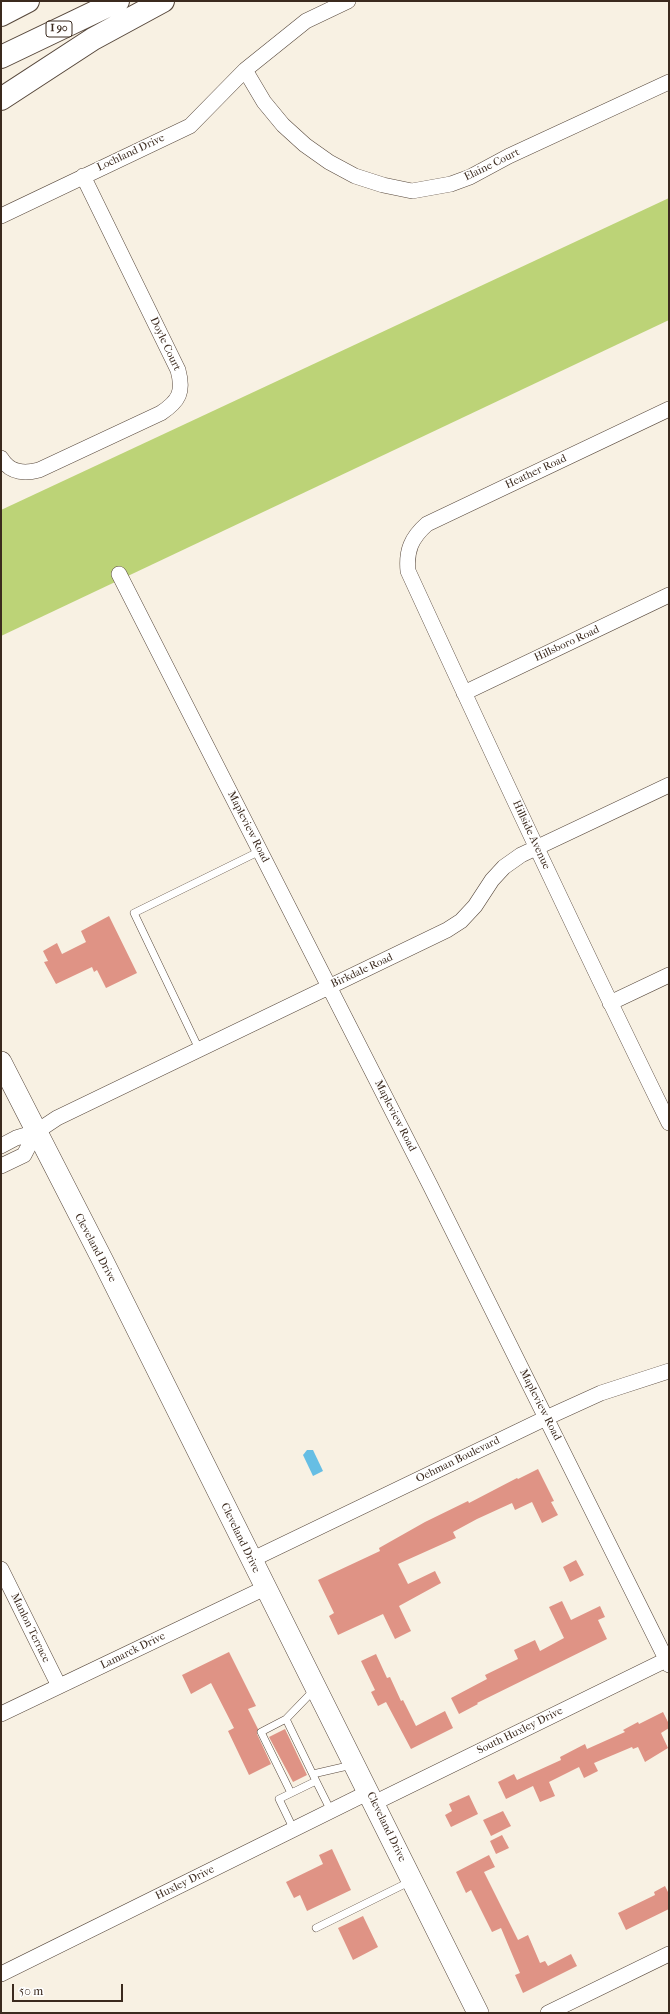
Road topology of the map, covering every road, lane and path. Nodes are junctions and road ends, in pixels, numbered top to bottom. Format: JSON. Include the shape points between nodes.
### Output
{"nodes":[{"id":1,"x":28,"y":1,"type":"edge"},
{"id":2,"x":118,"y":1,"type":"edge"},
{"id":3,"x":164,"y":1,"type":"edge"},
{"id":4,"x":348,"y":1,"type":"edge"},
{"id":5,"x":1,"y":15,"type":"edge"},
{"id":6,"x":1,"y":57,"type":"edge"},
{"id":7,"x":247,"y":74,"type":"junction"},
{"id":8,"x":669,"y":82,"type":"edge"},
{"id":9,"x":1,"y":99,"type":"edge"},
{"id":10,"x":83,"y":176,"type":"junction"},
{"id":11,"x":1,"y":216,"type":"edge"},
{"id":12,"x":669,"y":409,"type":"edge"},
{"id":13,"x":1,"y":458,"type":"edge"},
{"id":14,"x":410,"y":543,"type":"joint"},
{"id":15,"x":119,"y":574,"type":"dead end"},
{"id":16,"x":669,"y":596,"type":"edge"},
{"id":17,"x":464,"y":693,"type":"junction"},
{"id":18,"x":669,"y":785,"type":"edge"},
{"id":19,"x":537,"y":847,"type":"junction"},
{"id":20,"x":260,"y":851,"type":"junction"},
{"id":21,"x":669,"y":975,"type":"edge"},
{"id":22,"x":329,"y":987,"type":"junction"},
{"id":23,"x":610,"y":1003,"type":"junction"},
{"id":24,"x":199,"y":1049,"type":"junction"},
{"id":25,"x":1,"y":1062,"type":"edge"},
{"id":26,"x":669,"y":1123,"type":"edge"},
{"id":27,"x":36,"y":1132,"type":"junction"},
{"id":28,"x":1,"y":1146,"type":"edge"},
{"id":29,"x":1,"y":1166,"type":"edge"},
{"id":30,"x":669,"y":1371,"type":"edge"},
{"id":31,"x":546,"y":1418,"type":"junction"},
{"id":32,"x":251,"y":1560,"type":"junction"},
{"id":33,"x":1,"y":1569,"type":"edge"},
{"id":34,"x":265,"y":1588,"type":"junction"},
{"id":35,"x":668,"y":1662,"type":"edge"},
{"id":36,"x":59,"y":1686,"type":"junction"},
{"id":37,"x":316,"y":1688,"type":"junction"},
{"id":38,"x":1,"y":1714,"type":"edge"},
{"id":39,"x":286,"y":1719,"type":"junction"},
{"id":40,"x":355,"y":1765,"type":"junction"},
{"id":41,"x":313,"y":1774,"type":"junction"},
{"id":42,"x":316,"y":1781,"type":"junction"},
{"id":43,"x":291,"y":1793,"type":"junction"},
{"id":44,"x":372,"y":1798,"type":"junction"},
{"id":45,"x":331,"y":1811,"type":"junction"},
{"id":46,"x":294,"y":1830,"type":"junction"},
{"id":47,"x":413,"y":1880,"type":"junction"},
{"id":48,"x":316,"y":1928,"type":"dead end"},
{"id":49,"x":669,"y":1954,"type":"edge"},
{"id":50,"x":1,"y":1974,"type":"edge"},
{"id":51,"x":478,"y":2013,"type":"edge"},
{"id":52,"x":548,"y":2013,"type":"edge"}],
"edges":[{"from":1,"to":5,"type":"highway"},
{"from":2,"to":6,"type":"highway","number":"I 90"},
{"from":3,"to":9,"type":"highway","via":[[93,38]]},
{"from":4,"to":7,"type":"street","name":"Lochland Drive","via":[[306,21]]},
{"from":7,"to":8,"type":"street","name":"Elaine Court","via":[[264,102],[283,125],[329,162],[355,176],[412,192],[470,177],[509,156]]},
{"from":7,"to":10,"type":"street","name":"Lochland Drive","via":[[190,126]]},
{"from":10,"to":11,"type":"street","name":"Lochland Drive"},
{"from":10,"to":13,"type":"street","name":"Doyle Court","via":[[178,370],[182,384],[179,395],[172,406],[161,413],[39,470],[16,471]]},
{"from":12,"to":14,"type":"street","name":"Heather Road","via":[[426,524]]},
{"from":14,"to":17,"type":"street","name":"Hillside Avenue","via":[[408,571]]},
{"from":15,"to":20,"type":"street","name":"Mapleview Road"},
{"from":16,"to":17,"type":"street","name":"Hillsboro Road"},
{"from":17,"to":19,"type":"street","name":"Hillside Avenue"},
{"from":18,"to":19,"type":"street","name":"Birkdale Road"},
{"from":19,"to":22,"type":"street","name":"Birkdale Road","via":[[504,867],[461,921]]},
{"from":19,"to":23,"type":"street","name":"Hillside Avenue"},
{"from":20,"to":22,"type":"street","name":"Mapleview Road"},
{"from":20,"to":24,"type":"lane","via":[[134,913]]},
{"from":21,"to":23,"type":"street"},
{"from":22,"to":24,"type":"street","name":"Birkdale Road"},
{"from":22,"to":31,"type":"street","name":"Mapleview Road"},
{"from":23,"to":26,"type":"street","name":"Hillside Avenue"},
{"from":24,"to":27,"type":"street","name":"Birkdale Road","via":[[57,1118]]},
{"from":25,"to":27,"type":"street","name":"Cleveland Drive"},
{"from":27,"to":28,"type":"street"},
{"from":27,"to":29,"type":"street","via":[[24,1155]]},
{"from":27,"to":32,"type":"street","name":"Cleveland Drive"},
{"from":30,"to":31,"type":"street","name":"Oehman Boulevard","via":[[601,1394]]},
{"from":31,"to":32,"type":"street","name":"Oehman Boulevard"},
{"from":31,"to":35,"type":"street","name":"Mapleview Road"},
{"from":32,"to":34,"type":"street","name":"Cleveland Drive"},
{"from":33,"to":36,"type":"street","name":"Manlon Terrace"},
{"from":34,"to":36,"type":"street","name":"Lamarck Drive"},
{"from":34,"to":37,"type":"street","name":"Cleveland Drive"},
{"from":35,"to":44,"type":"street","name":"South Huxley Drive"},
{"from":36,"to":38,"type":"street","name":"Lamarck Drive"},
{"from":37,"to":39,"type":"lane"},
{"from":37,"to":40,"type":"street","name":"Cleveland Drive"},
{"from":39,"to":41,"type":"lane"},
{"from":39,"to":43,"type":"lane","via":[[261,1732],[279,1760]]},
{"from":40,"to":41,"type":"lane"},
{"from":40,"to":44,"type":"street","name":"Cleveland Drive"},
{"from":41,"to":42,"type":"lane"},
{"from":42,"to":43,"type":"lane"},
{"from":42,"to":45,"type":"lane"},
{"from":43,"to":46,"type":"lane","via":[[279,1799]]},
{"from":44,"to":45,"type":"street","name":"Huxley Drive"},
{"from":44,"to":47,"type":"street","name":"Cleveland Drive"},
{"from":45,"to":46,"type":"street","name":"Huxley Drive"},
{"from":46,"to":50,"type":"street","name":"Huxley Drive"},
{"from":47,"to":48,"type":"lane"},
{"from":47,"to":51,"type":"street","name":"Cleveland Drive"},
{"from":49,"to":52,"type":"street"}]}
